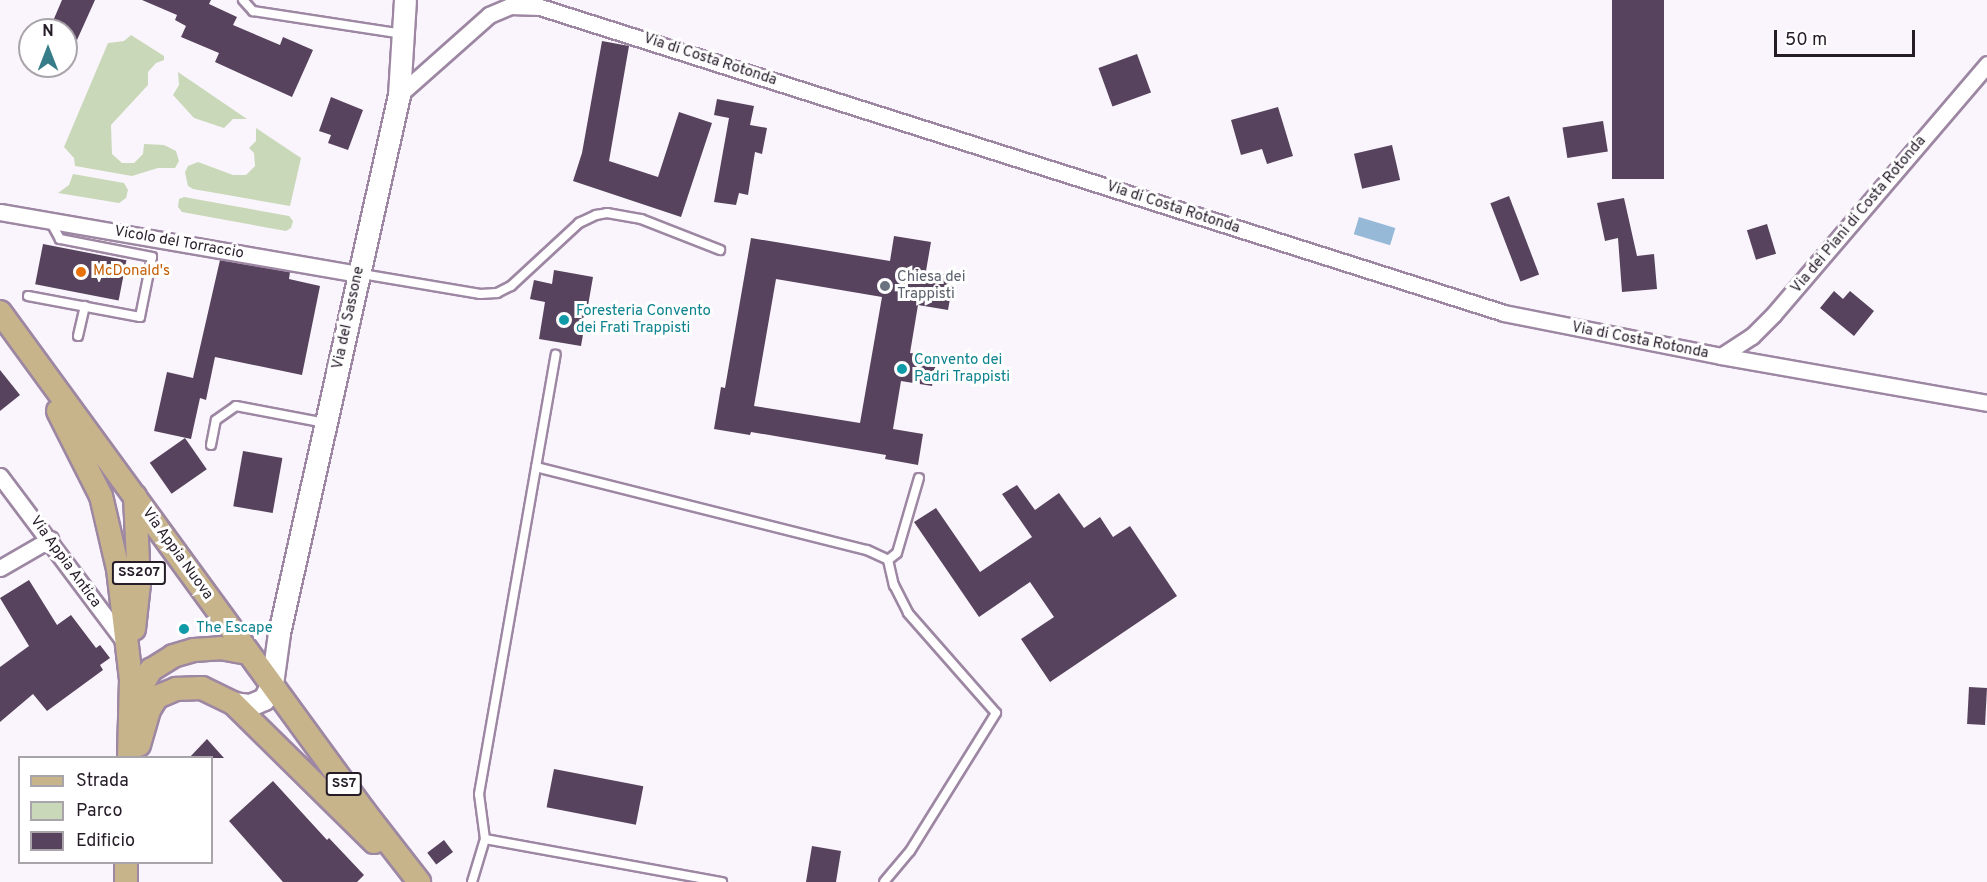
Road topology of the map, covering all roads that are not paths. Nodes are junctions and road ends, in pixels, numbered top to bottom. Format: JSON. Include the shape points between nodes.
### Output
{"nodes":[{"id":1,"x":243,"y":0,"type":"edge"},
{"id":2,"x":405,"y":0,"type":"edge"},
{"id":3,"x":490,"y":7,"type":"edge"},
{"id":4,"x":404,"y":34,"type":"junction"},
{"id":5,"x":1987,"y":64,"type":"edge"},
{"id":6,"x":399,"y":95,"type":"junction"},
{"id":7,"x":0,"y":212,"type":"edge"},
{"id":8,"x":50,"y":221,"type":"junction"},
{"id":9,"x":720,"y":250,"type":"dead end"},
{"id":10,"x":358,"y":274,"type":"junction"},
{"id":11,"x":28,"y":296,"type":"dead end"},
{"id":12,"x":85,"y":306,"type":"junction"},
{"id":13,"x":0,"y":312,"type":"edge"},
{"id":14,"x":78,"y":336,"type":"dead end"},
{"id":15,"x":27,"y":351,"type":"junction"},
{"id":16,"x":556,"y":355,"type":"dead end"},
{"id":17,"x":1721,"y":356,"type":"junction"},
{"id":18,"x":1987,"y":403,"type":"edge"},
{"id":19,"x":327,"y":423,"type":"junction"},
{"id":20,"x":211,"y":445,"type":"dead end"},
{"id":21,"x":536,"y":467,"type":"junction"},
{"id":22,"x":0,"y":476,"type":"edge"},
{"id":23,"x":919,"y":478,"type":"dead end"},
{"id":24,"x":135,"y":496,"type":"junction"},
{"id":25,"x":50,"y":539,"type":"junction"},
{"id":26,"x":888,"y":560,"type":"junction"},
{"id":27,"x":0,"y":568,"type":"edge"},
{"id":28,"x":279,"y":633,"type":"junction"},
{"id":29,"x":129,"y":648,"type":"junction"},
{"id":30,"x":248,"y":653,"type":"junction"},
{"id":31,"x":272,"y":684,"type":"junction"},
{"id":32,"x":233,"y":703,"type":"junction"},
{"id":33,"x":132,"y":704,"type":"junction"},
{"id":34,"x":129,"y":756,"type":"edge"},
{"id":35,"x":136,"y":756,"type":"edge"},
{"id":36,"x":485,"y":839,"type":"junction"},
{"id":37,"x":126,"y":864,"type":"edge"},
{"id":38,"x":126,"y":882,"type":"edge"},
{"id":39,"x":419,"y":882,"type":"edge"},
{"id":40,"x":472,"y":882,"type":"edge"},
{"id":41,"x":722,"y":882,"type":"edge"},
{"id":42,"x":884,"y":882,"type":"edge"}],
"edges":[{"from":1,"to":4,"type":"lane","via":[[253,12]]},
{"from":2,"to":4,"type":"main road","name":"Via del Sassone"},
{"from":3,"to":6,"type":"street","name":"Via di Costa Rotonda"},
{"from":3,"to":17,"type":"street","name":"Via di Costa Rotonda","via":[[550,9],[1490,309]]},
{"from":4,"to":6,"type":"main road","name":"Via del Sassone"},
{"from":5,"to":17,"type":"street","name":"Via dei Piani di Costa Rotonda","via":[[1773,315],[1752,336]]},
{"from":6,"to":10,"type":"main road","name":"Via del Sassone"},
{"from":7,"to":8,"type":"street","name":"Vicolo del Torraccio"},
{"from":8,"to":10,"type":"street","name":"Vicolo del Torraccio"},
{"from":8,"to":12,"type":"lane","via":[[60,239],[152,257],[140,317]]},
{"from":9,"to":10,"type":"lane","via":[[641,219],[608,213],[579,223],[511,286],[497,293],[480,294]]},
{"from":10,"to":19,"type":"main road","name":"Via del Sassone"},
{"from":11,"to":12,"type":"lane"},
{"from":12,"to":14,"type":"lane"},
{"from":13,"to":15,"type":"main road","name":"Via Appia Nuova","number":"SS7"},
{"from":15,"to":24,"type":"main road","name":"Via Appia Nuova","number":"SS7"},
{"from":15,"to":29,"type":"main road","via":[[101,496],[118,569]]},
{"from":16,"to":21,"type":"lane"},
{"from":17,"to":18,"type":"street","name":"Via di Costa Rotonda"},
{"from":19,"to":20,"type":"lane","via":[[236,406],[216,420]]},
{"from":19,"to":28,"type":"main road","name":"Via del Sassone"},
{"from":21,"to":26,"type":"lane","via":[[867,550]]},
{"from":21,"to":36,"type":"lane","via":[[479,794]]},
{"from":22,"to":25,"type":"street","name":"Via Appia Antica"},
{"from":23,"to":26,"type":"lane","via":[[897,553]]},
{"from":24,"to":29,"type":"main road","number":"SS207","via":[[140,584],[138,618]]},
{"from":24,"to":30,"type":"main road","name":"Via Appia Nuova","number":"SS7"},
{"from":25,"to":27,"type":"street"},
{"from":25,"to":29,"type":"street","name":"Via Appia Antica"},
{"from":26,"to":42,"type":"lane","via":[[894,585],[908,613],[996,713],[910,851]]},
{"from":28,"to":30,"type":"main road","via":[[261,651]]},
{"from":28,"to":31,"type":"main road","name":"Via del Sassone"},
{"from":29,"to":33,"type":"main road","number":"SS207"},
{"from":30,"to":31,"type":"main road","name":"Via Appia Nuova","number":"SS7"},
{"from":30,"to":33,"type":"main road","via":[[220,648],[173,656],[151,670]]},
{"from":31,"to":32,"type":"main road","via":[[264,699],[250,705]]},
{"from":31,"to":39,"type":"main road","name":"Via Appia Nuova","number":"SS7"},
{"from":32,"to":35,"type":"main road","via":[[202,688],[176,689],[157,697],[149,710]]},
{"from":32,"to":39,"type":"main road","via":[[356,826]]},
{"from":33,"to":34,"type":"main road","number":"SS207"},
{"from":36,"to":40,"type":"lane"},
{"from":36,"to":41,"type":"lane"},
{"from":37,"to":38,"type":"main road"}]}
